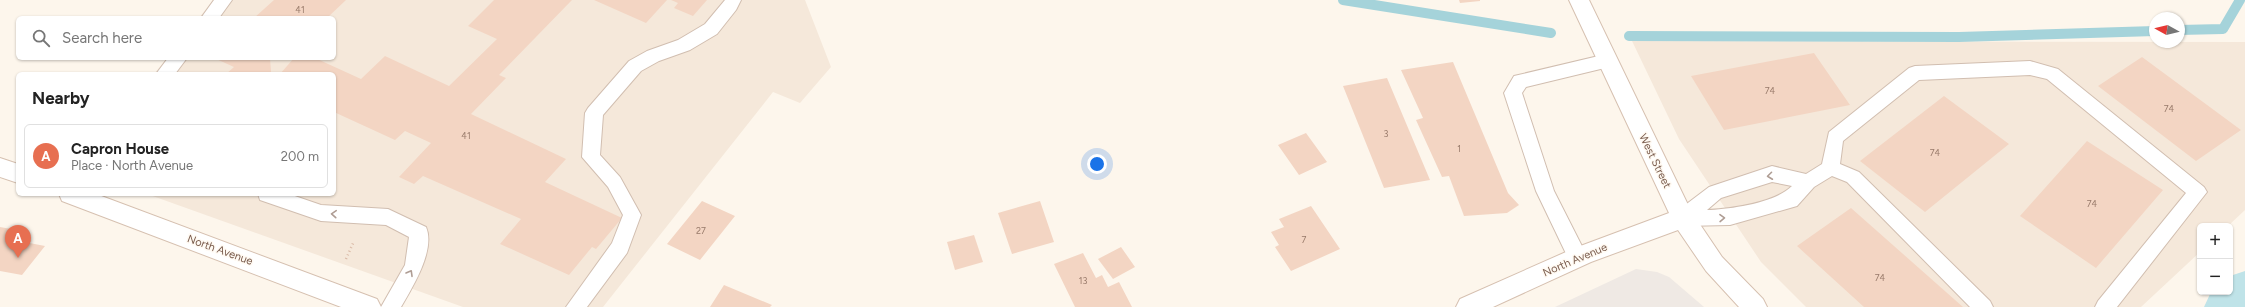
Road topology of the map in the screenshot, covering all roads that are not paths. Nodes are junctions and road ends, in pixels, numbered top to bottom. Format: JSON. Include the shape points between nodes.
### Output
{"nodes":[{"id":1,"x":224,"y":0,"type":"edge"},
{"id":2,"x":733,"y":0,"type":"edge"},
{"id":3,"x":1578,"y":0,"type":"edge"},
{"id":4,"x":211,"y":16,"type":"edge"},
{"id":5,"x":176,"y":60,"type":"edge"},
{"id":6,"x":1607,"y":60,"type":"junction"},
{"id":7,"x":167,"y":72,"type":"edge"},
{"id":8,"x":0,"y":167,"type":"edge"},
{"id":9,"x":1830,"y":168,"type":"junction"},
{"id":10,"x":16,"y":173,"type":"edge"},
{"id":11,"x":1808,"y":182,"type":"junction"},
{"id":12,"x":75,"y":196,"type":"edge"},
{"id":13,"x":273,"y":196,"type":"edge"},
{"id":14,"x":1683,"y":218,"type":"junction"},
{"id":15,"x":1578,"y":258,"type":"junction"},
{"id":16,"x":369,"y":307,"type":"edge"},
{"id":17,"x":391,"y":307,"type":"edge"},
{"id":18,"x":576,"y":307,"type":"edge"},
{"id":19,"x":1468,"y":307,"type":"edge"},
{"id":20,"x":1754,"y":307,"type":"edge"},
{"id":21,"x":1983,"y":307,"type":"edge"},
{"id":22,"x":2104,"y":307,"type":"edge"}],
"edges":[{"from":1,"to":4,"type":"lane"},
{"from":2,"to":18,"type":"lane","via":[[711,28],[684,45],[652,56],[635,66],[594,113],[591,158],[614,182],[632,215],[620,247]]},
{"from":3,"to":6,"type":"main road","name":"West Street"},
{"from":5,"to":7,"type":"lane"},
{"from":6,"to":14,"type":"main road","name":"West Street"},
{"from":6,"to":15,"type":"lane","via":[[1543,74],[1520,82],[1513,93],[1545,191]]},
{"from":8,"to":10,"type":"main road"},
{"from":9,"to":11,"type":"lane"},
{"from":9,"to":21,"type":"lane","via":[[1853,177]]},
{"from":9,"to":22,"type":"lane","via":[[1834,137],[1915,73],[2030,68],[2052,74],[2198,192]]},
{"from":14,"to":11,"type":"lane","one_way":true,"via":[[1730,218],[1790,200]]},
{"from":11,"to":14,"type":"lane","one_way":true,"via":[[1772,174],[1715,192]]},
{"from":12,"to":16,"type":"main road","name":"North Avenue"},
{"from":17,"to":13,"type":"lane","one_way":true,"via":[[414,267],[419,233],[388,217],[321,213]]},
{"from":14,"to":15,"type":"main road","name":"North Avenue"},
{"from":14,"to":20,"type":"main road","name":"West Street","via":[[1714,264]]},
{"from":15,"to":19,"type":"main road","name":"North Avenue"}]}
